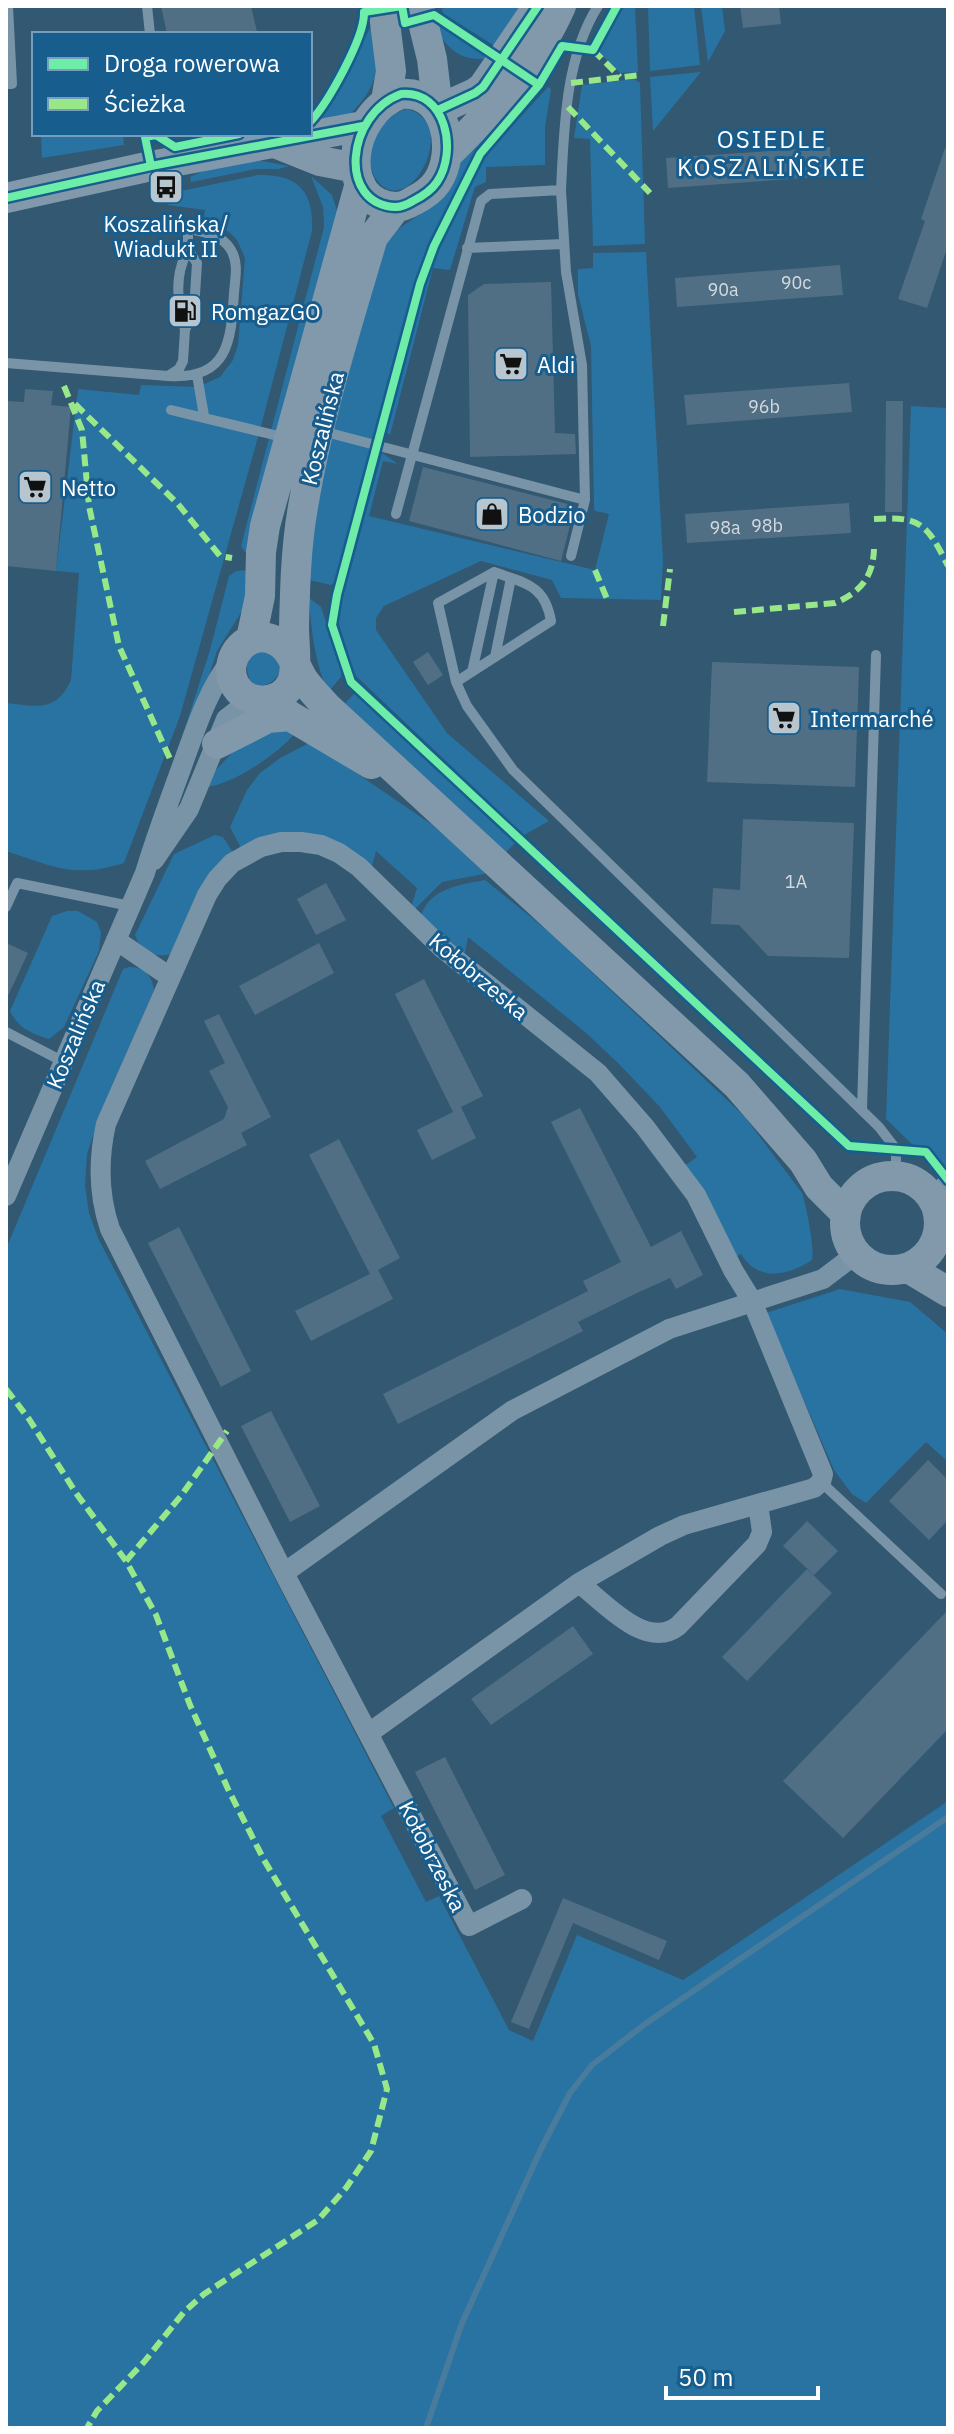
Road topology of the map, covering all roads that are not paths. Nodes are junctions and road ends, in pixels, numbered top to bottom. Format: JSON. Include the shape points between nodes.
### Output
{"nodes":[{"id":1,"x":8,"y":6,"type":"edge"},
{"id":2,"x":147,"y":6,"type":"edge"},
{"id":3,"x":383,"y":6,"type":"edge"},
{"id":4,"x":419,"y":6,"type":"edge"},
{"id":5,"x":538,"y":6,"type":"edge"},
{"id":6,"x":561,"y":6,"type":"edge"},
{"id":7,"x":598,"y":6,"type":"edge"},
{"id":8,"x":150,"y":32,"type":"edge"},
{"id":9,"x":432,"y":59,"type":"junction"},
{"id":10,"x":492,"y":71,"type":"junction"},
{"id":11,"x":6,"y":84,"type":"edge"},
{"id":12,"x":386,"y":101,"type":"junction"},
{"id":13,"x":438,"y":110,"type":"junction"},
{"id":14,"x":363,"y":126,"type":"junction"},
{"id":15,"x":145,"y":136,"type":"edge"},
{"id":16,"x":311,"y":136,"type":"edge"},
{"id":17,"x":312,"y":136,"type":"edge"},
{"id":18,"x":275,"y":143,"type":"junction"},
{"id":19,"x":448,"y":154,"type":"junction"},
{"id":20,"x":320,"y":161,"type":"junction"},
{"id":21,"x":151,"y":166,"type":"junction"},
{"id":22,"x":358,"y":176,"type":"junction"},
{"id":23,"x":561,"y":190,"type":"junction"},
{"id":24,"x":6,"y":198,"type":"edge"},
{"id":25,"x":396,"y":207,"type":"junction"},
{"id":26,"x":350,"y":219,"type":"junction"},
{"id":27,"x":564,"y":244,"type":"junction"},
{"id":28,"x":467,"y":248,"type":"junction"},
{"id":29,"x":188,"y":250,"type":"junction"},
{"id":30,"x":185,"y":330,"type":"junction"},
{"id":31,"x":6,"y":363,"type":"edge"},
{"id":32,"x":197,"y":375,"type":"junction"},
{"id":33,"x":168,"y":376,"type":"junction"},
{"id":34,"x":171,"y":410,"type":"dead end"},
{"id":35,"x":204,"y":416,"type":"junction"},
{"id":36,"x":320,"y":431,"type":"junction"},
{"id":37,"x":289,"y":438,"type":"junction"},
{"id":38,"x":412,"y":455,"type":"junction"},
{"id":39,"x":585,"y":500,"type":"junction"},
{"id":40,"x":396,"y":514,"type":"dead end"},
{"id":41,"x":571,"y":556,"type":"dead end"},
{"id":42,"x":494,"y":572,"type":"junction"},
{"id":43,"x":511,"y":578,"type":"junction"},
{"id":44,"x":241,"y":649,"type":"junction"},
{"id":45,"x":876,"y":655,"type":"dead end"},
{"id":46,"x":495,"y":657,"type":"junction"},
{"id":47,"x":293,"y":661,"type":"junction"},
{"id":48,"x":472,"y":672,"type":"junction"},
{"id":49,"x":456,"y":682,"type":"junction"},
{"id":50,"x":271,"y":705,"type":"junction"},
{"id":51,"x":217,"y":744,"type":"junction"},
{"id":52,"x":430,"y":801,"type":"junction"},
{"id":53,"x":145,"y":873,"type":"junction"},
{"id":54,"x":11,"y":881,"type":"edge"},
{"id":55,"x":130,"y":906,"type":"junction"},
{"id":56,"x":6,"y":907,"type":"edge"},
{"id":57,"x":116,"y":940,"type":"junction"},
{"id":58,"x":170,"y":977,"type":"junction"},
{"id":59,"x":6,"y":1032,"type":"edge"},
{"id":60,"x":64,"y":1062,"type":"junction"},
{"id":61,"x":862,"y":1109,"type":"junction"},
{"id":62,"x":803,"y":1161,"type":"junction"},
{"id":63,"x":896,"y":1176,"type":"junction"},
{"id":64,"x":864,"y":1186,"type":"junction"},
{"id":65,"x":6,"y":1196,"type":"edge"},
{"id":66,"x":846,"y":1214,"type":"junction"},
{"id":67,"x":942,"y":1222,"type":"edge"},
{"id":68,"x":856,"y":1254,"type":"junction"},
{"id":69,"x":908,"y":1268,"type":"junction"},
{"id":70,"x":948,"y":1292,"type":"edge"},
{"id":71,"x":752,"y":1301,"type":"junction"},
{"id":72,"x":821,"y":1482,"type":"junction"},
{"id":73,"x":758,"y":1504,"type":"junction"},
{"id":74,"x":284,"y":1573,"type":"junction"},
{"id":75,"x":579,"y":1583,"type":"junction"},
{"id":76,"x":941,"y":1594,"type":"dead end"},
{"id":77,"x":369,"y":1733,"type":"junction"},
{"id":78,"x":522,"y":1899,"type":"dead end"}],
"edges":[{"from":1,"to":11,"type":"lane","via":[[12,84]]},
{"from":2,"to":8,"type":"lane"},
{"from":3,"to":12,"type":"main road","via":[[391,71]]},
{"from":4,"to":9,"type":"main road"},
{"from":5,"to":10,"type":"main road"},
{"from":6,"to":19,"type":"main road","via":[[499,103]]},
{"from":7,"to":23,"type":"lane","via":[[578,48]]},
{"from":9,"to":10,"type":"main road","via":[[463,75]]},
{"from":9,"to":13,"type":"main road"},
{"from":10,"to":13,"type":"main road","via":[[475,93]]},
{"from":12,"to":13,"type":"main road","via":[[416,94]]},
{"from":12,"to":14,"type":"main road"},
{"from":13,"to":19,"type":"main road"},
{"from":14,"to":17,"type":"main road"},
{"from":14,"to":22,"type":"main road"},
{"from":15,"to":21,"type":"lane"},
{"from":16,"to":18,"type":"main road"},
{"from":18,"to":20,"type":"main road"},
{"from":18,"to":21,"type":"main road"},
{"from":19,"to":25,"type":"main road","via":[[437,183],[425,195]]},
{"from":20,"to":22,"type":"main road"},
{"from":20,"to":26,"type":"main road"},
{"from":21,"to":24,"type":"main road"},
{"from":22,"to":25,"type":"main road","via":[[373,199]]},
{"from":22,"to":26,"type":"main road","name":"Koszalińska"},
{"from":23,"to":27,"type":"lane"},
{"from":23,"to":28,"type":"lane","via":[[485,196]]},
{"from":25,"to":36,"type":"main road","name":"Koszalińska","via":[[373,237]]},
{"from":26,"to":37,"type":"main road","name":"Koszalińska"},
{"from":27,"to":28,"type":"lane"},
{"from":27,"to":39,"type":"lane","via":[[582,365]]},
{"from":28,"to":38,"type":"lane"},
{"from":29,"to":30,"type":"lane","via":[[179,279],[178,306]]},
{"from":29,"to":30,"type":"lane","via":[[197,263],[194,310]]},
{"from":29,"to":32,"type":"lane","via":[[188,229],[206,232],[231,248],[236,264],[226,349]]},
{"from":30,"to":33,"type":"lane","via":[[183,361]]},
{"from":31,"to":33,"type":"lane"},
{"from":32,"to":33,"type":"lane"},
{"from":32,"to":35,"type":"lane"},
{"from":34,"to":35,"type":"lane"},
{"from":35,"to":37,"type":"lane"},
{"from":36,"to":38,"type":"lane"},
{"from":36,"to":47,"type":"main road","name":"Koszalińska","via":[[303,509]]},
{"from":37,"to":44,"type":"main road","name":"Koszalińska","via":[[263,536],[260,596]]},
{"from":38,"to":39,"type":"lane"},
{"from":38,"to":40,"type":"lane"},
{"from":39,"to":41,"type":"lane"},
{"from":42,"to":43,"type":"lane"},
{"from":42,"to":48,"type":"lane"},
{"from":42,"to":49,"type":"lane","via":[[438,603]]},
{"from":43,"to":46,"type":"lane"},
{"from":43,"to":46,"type":"lane","via":[[535,587],[551,621]]},
{"from":44,"to":47,"type":"main road","via":[[269,638],[284,646]]},
{"from":44,"to":50,"type":"main road","via":[[230,669],[236,688]]},
{"from":44,"to":53,"type":"street","name":"Koszalińska","via":[[206,701]]},
{"from":45,"to":61,"type":"lane"},
{"from":46,"to":48,"type":"lane"},
{"from":47,"to":50,"type":"main road","via":[[288,689]]},
{"from":47,"to":52,"type":"main road","via":[[327,707]]},
{"from":48,"to":49,"type":"lane"},
{"from":49,"to":61,"type":"lane","via":[[513,770]]},
{"from":50,"to":51,"type":"main road","via":[[268,718]]},
{"from":50,"to":51,"type":"street","name":"Koszalińska","via":[[226,719]]},
{"from":50,"to":52,"type":"main road"},
{"from":51,"to":53,"type":"street","name":"Koszalińska","via":[[189,809]]},
{"from":52,"to":62,"type":"main road","via":[[737,1085]]},
{"from":53,"to":55,"type":"street","name":"Koszalińska"},
{"from":54,"to":55,"type":"lane"},
{"from":54,"to":56,"type":"lane"},
{"from":55,"to":57,"type":"street","name":"Koszalińska"},
{"from":57,"to":58,"type":"street"},
{"from":57,"to":60,"type":"street","name":"Koszalińska"},
{"from":58,"to":71,"type":"street","name":"Kołobrzeska","via":[[207,895],[232,863],[281,842],[311,843],[339,853],[442,948],[598,1073],[680,1171]]},
{"from":58,"to":74,"type":"street","name":"Kołobrzeska","via":[[106,1124],[100,1160],[105,1214]]},
{"from":59,"to":60,"type":"lane"},
{"from":60,"to":65,"type":"street","name":"Koszalińska"},
{"from":61,"to":63,"type":"lane","via":[[896,1149]]},
{"from":62,"to":64,"type":"main road"},
{"from":62,"to":66,"type":"main road"},
{"from":63,"to":64,"type":"main road"},
{"from":63,"to":67,"type":"main road","via":[[922,1186]]},
{"from":64,"to":66,"type":"main road"},
{"from":66,"to":68,"type":"main road","via":[[845,1228]]},
{"from":67,"to":69,"type":"main road","via":[[923,1260]]},
{"from":68,"to":69,"type":"main road","via":[[880,1269]]},
{"from":68,"to":71,"type":"street","via":[[823,1279]]},
{"from":69,"to":70,"type":"main road"},
{"from":71,"to":72,"type":"street","name":"Kołobrzeska","via":[[822,1468]]},
{"from":71,"to":74,"type":"street","via":[[669,1329],[513,1410]]},
{"from":72,"to":73,"type":"street"},
{"from":72,"to":76,"type":"lane"},
{"from":73,"to":75,"type":"street","via":[[671,1530]]},
{"from":73,"to":75,"type":"street","via":[[762,1532],[757,1544],[666,1634],[644,1632]]},
{"from":74,"to":77,"type":"street","name":"Kołobrzeska"},
{"from":75,"to":77,"type":"street"},
{"from":77,"to":78,"type":"street","name":"Kołobrzeska","via":[[469,1926]]}]}
